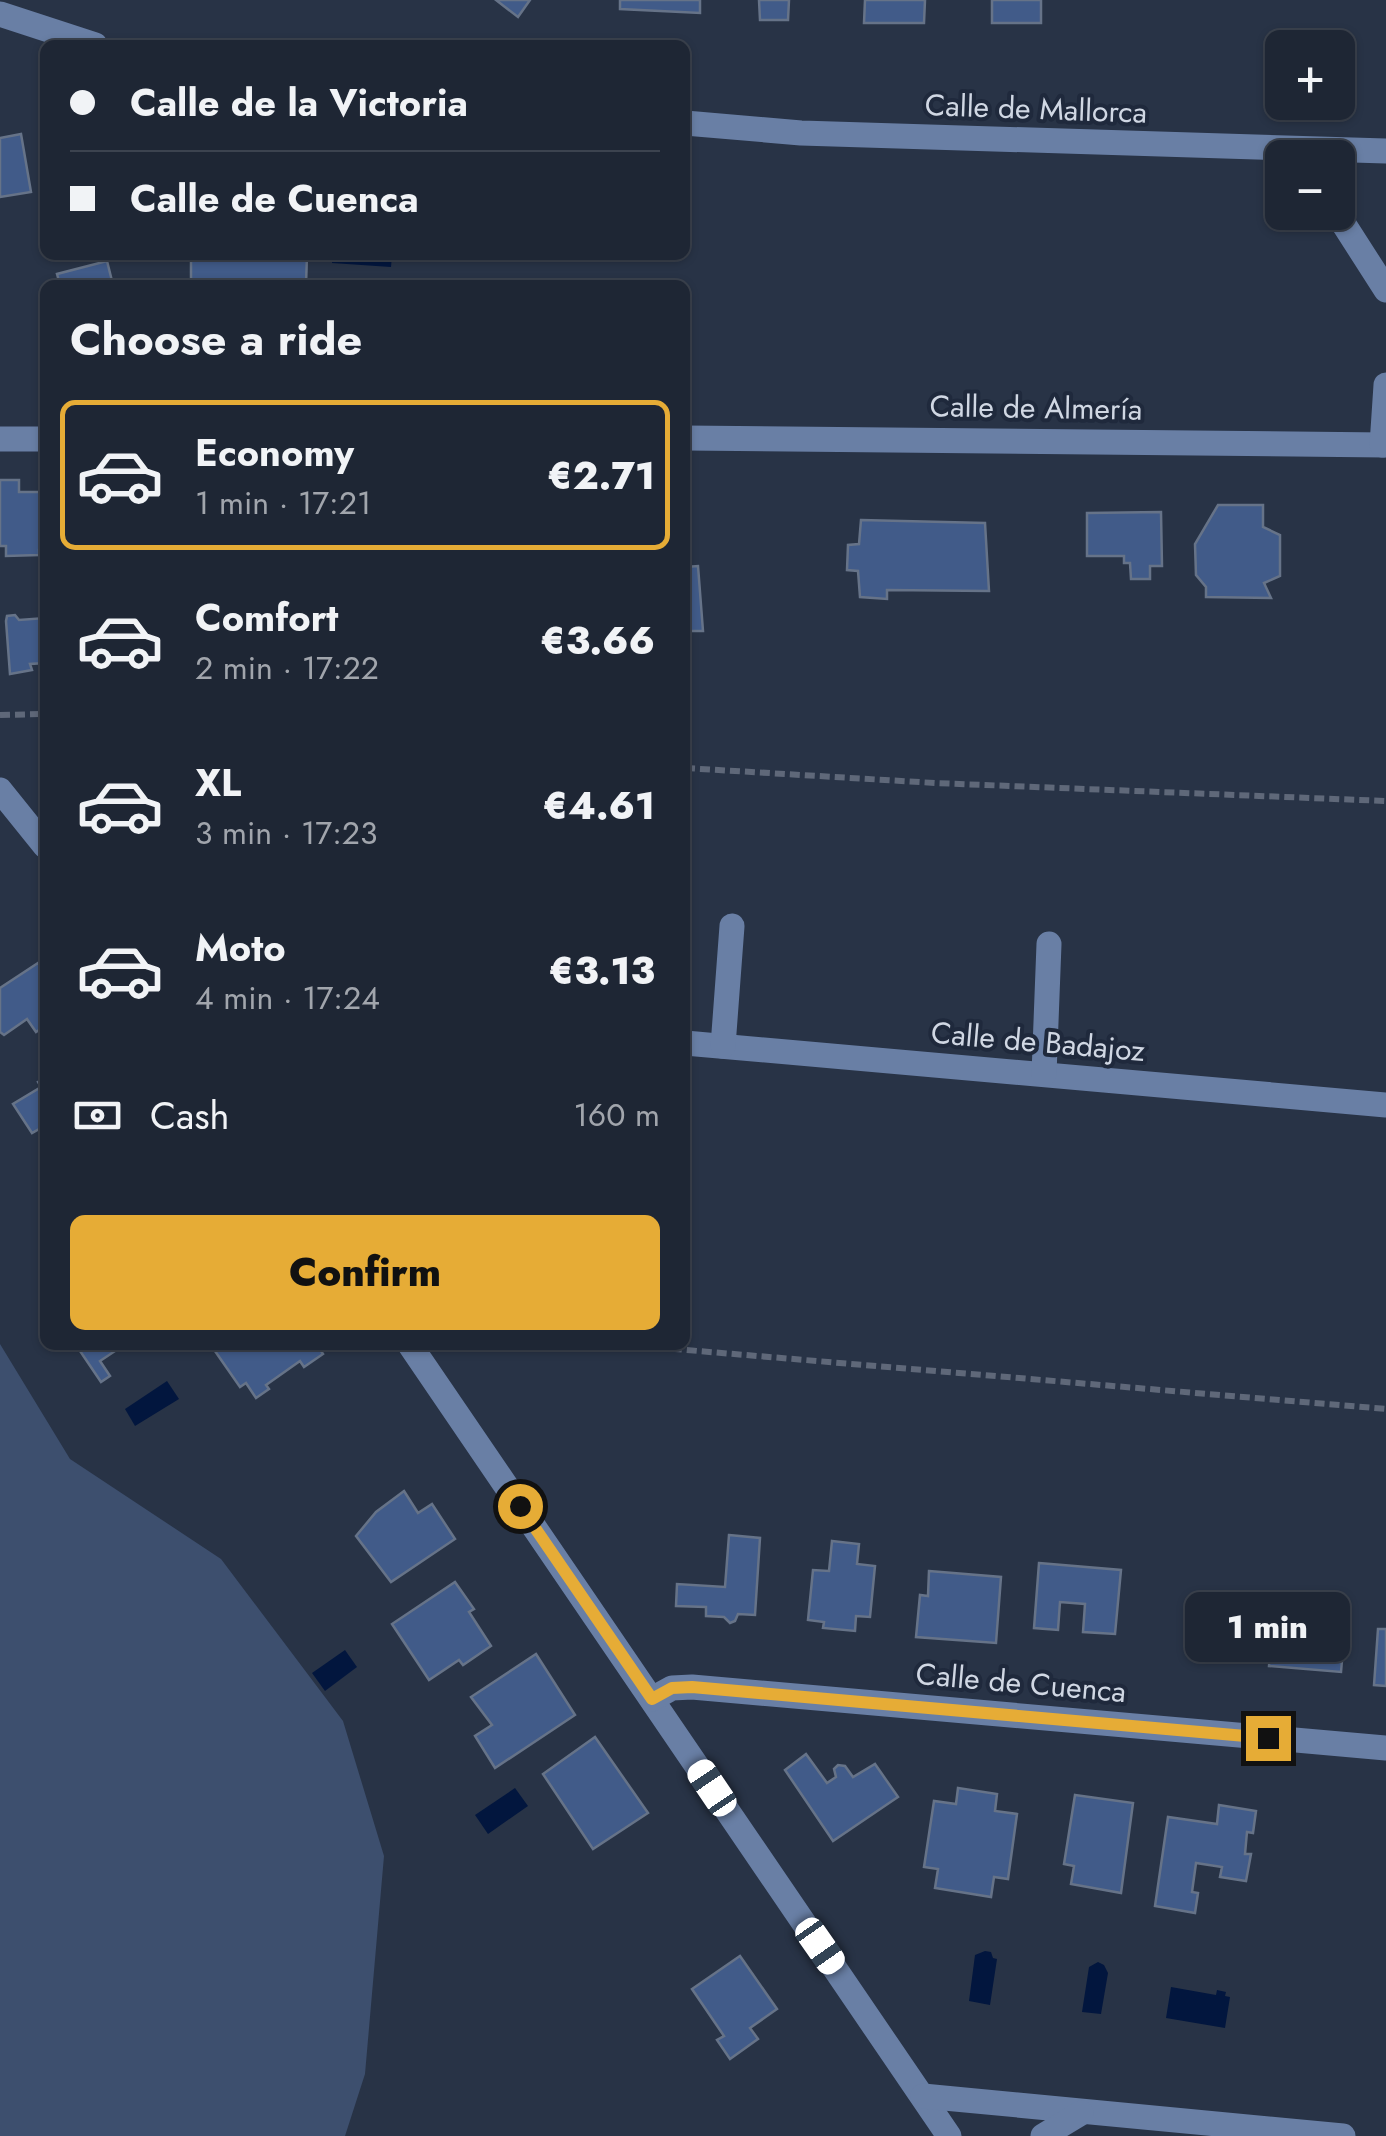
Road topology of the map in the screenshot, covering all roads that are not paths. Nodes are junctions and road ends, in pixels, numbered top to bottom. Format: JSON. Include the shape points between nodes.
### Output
{"nodes":[{"id":1,"x":0,"y":14,"type":"edge"},
{"id":2,"x":80,"y":40,"type":"edge"},
{"id":3,"x":690,"y":123,"type":"edge"},
{"id":4,"x":1386,"y":151,"type":"edge"},
{"id":5,"x":1265,"y":152,"type":"edge"},
{"id":6,"x":1355,"y":152,"type":"edge"},
{"id":7,"x":1348,"y":230,"type":"edge"},
{"id":8,"x":1386,"y":289,"type":"edge"},
{"id":9,"x":1386,"y":385,"type":"edge"},
{"id":10,"x":690,"y":438,"type":"edge"},
{"id":11,"x":0,"y":439,"type":"edge"},
{"id":12,"x":40,"y":439,"type":"edge"},
{"id":13,"x":1384,"y":445,"type":"edge"},
{"id":14,"x":0,"y":790,"type":"edge"},
{"id":15,"x":40,"y":840,"type":"edge"},
{"id":16,"x":732,"y":926,"type":"dead end"},
{"id":17,"x":1049,"y":944,"type":"dead end"},
{"id":18,"x":690,"y":1043,"type":"edge"},
{"id":19,"x":723,"y":1046,"type":"junction"},
{"id":20,"x":1044,"y":1074,"type":"junction"},
{"id":21,"x":1386,"y":1105,"type":"edge"},
{"id":22,"x":413,"y":1350,"type":"edge"},
{"id":23,"x":652,"y":1699,"type":"junction"},
{"id":24,"x":1386,"y":1748,"type":"edge"},
{"id":25,"x":924,"y":2096,"type":"junction"},
{"id":26,"x":1080,"y":2113,"type":"junction"},
{"id":27,"x":949,"y":2136,"type":"edge"},
{"id":28,"x":1043,"y":2136,"type":"edge"},
{"id":29,"x":1343,"y":2136,"type":"edge"}],
"edges":[{"from":1,"to":2,"type":"street"},
{"from":3,"to":5,"type":"street","name":"Calle de Mallorca"},
{"from":4,"to":6,"type":"street","name":"Calle de Mallorca"},
{"from":7,"to":8,"type":"street"},
{"from":9,"to":13,"type":"street"},
{"from":10,"to":13,"type":"street","name":"Calle de Almería"},
{"from":11,"to":12,"type":"street"},
{"from":14,"to":15,"type":"street"},
{"from":16,"to":19,"type":"street"},
{"from":17,"to":20,"type":"street"},
{"from":18,"to":19,"type":"street","name":"Calle de Badajoz"},
{"from":19,"to":20,"type":"street","name":"Calle de Badajoz"},
{"from":20,"to":21,"type":"street","name":"Calle de Badajoz"},
{"from":22,"to":23,"type":"street"},
{"from":23,"to":24,"type":"street","name":"Calle de Cuenca","via":[[692,1687]]},
{"from":23,"to":25,"type":"street"},
{"from":25,"to":26,"type":"street"},
{"from":25,"to":27,"type":"street"},
{"from":26,"to":28,"type":"street"},
{"from":26,"to":29,"type":"street"}]}
